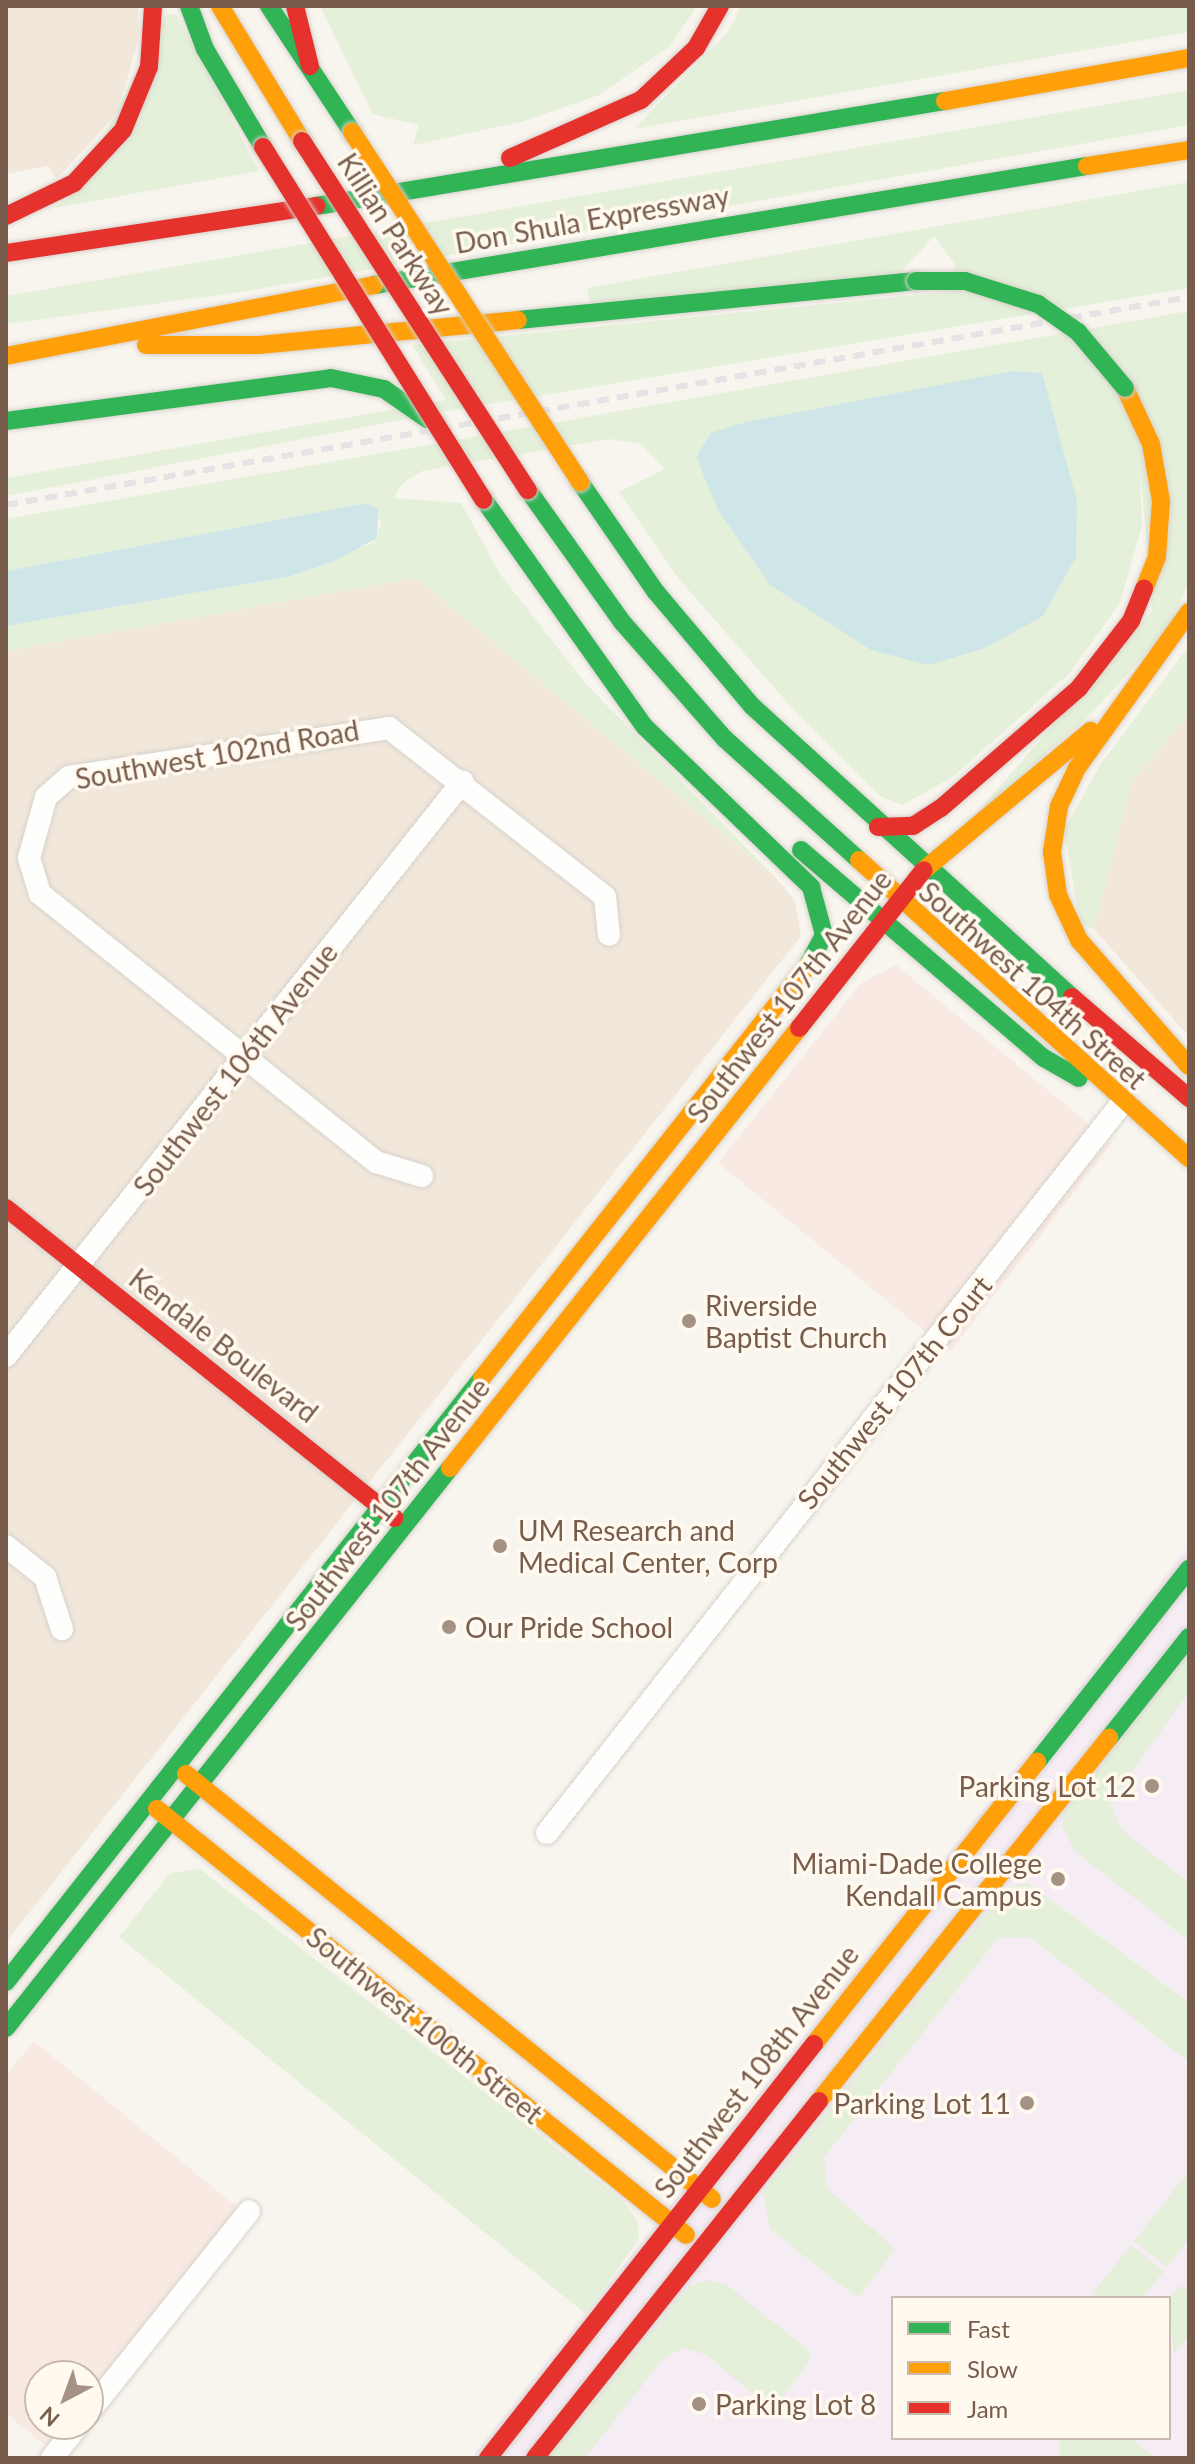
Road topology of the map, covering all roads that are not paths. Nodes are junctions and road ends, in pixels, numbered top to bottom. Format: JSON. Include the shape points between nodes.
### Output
{"nodes":[{"id":1,"x":153,"y":6,"type":"edge"},
{"id":2,"x":189,"y":6,"type":"edge"},
{"id":3,"x":220,"y":6,"type":"edge"},
{"id":4,"x":269,"y":6,"type":"edge"},
{"id":5,"x":295,"y":6,"type":"edge"},
{"id":6,"x":720,"y":6,"type":"edge"},
{"id":7,"x":1189,"y":58,"type":"edge"},
{"id":8,"x":310,"y":66,"type":"junction"},
{"id":9,"x":1189,"y":150,"type":"edge"},
{"id":10,"x":430,"y":186,"type":"junction"},
{"id":11,"x":6,"y":216,"type":"edge"},
{"id":12,"x":6,"y":253,"type":"edge"},
{"id":13,"x":82,"y":342,"type":"junction"},
{"id":14,"x":6,"y":356,"type":"edge"},
{"id":15,"x":6,"y":421,"type":"edge"},
{"id":16,"x":437,"y":426,"type":"junction"},
{"id":17,"x":580,"y":482,"type":"joint"},
{"id":18,"x":528,"y":490,"type":"joint"},
{"id":19,"x":1189,"y":612,"type":"edge"},
{"id":20,"x":626,"y":691,"type":"junction"},
{"id":21,"x":1110,"y":718,"type":"junction"},
{"id":22,"x":463,"y":781,"type":"junction"},
{"id":23,"x":878,"y":827,"type":"junction"},
{"id":24,"x":924,"y":870,"type":"junction"},
{"id":25,"x":893,"y":897,"type":"junction"},
{"id":26,"x":874,"y":916,"type":"junction"},
{"id":27,"x":609,"y":935,"type":"dead end"},
{"id":28,"x":824,"y":935,"type":"junction"},
{"id":29,"x":244,"y":1058,"type":"junction"},
{"id":30,"x":1189,"y":1066,"type":"edge"},
{"id":31,"x":1189,"y":1098,"type":"edge"},
{"id":32,"x":1122,"y":1103,"type":"junction"},
{"id":33,"x":1189,"y":1158,"type":"edge"},
{"id":34,"x":422,"y":1176,"type":"dead end"},
{"id":35,"x":6,"y":1208,"type":"edge"},
{"id":36,"x":78,"y":1265,"type":"junction"},
{"id":37,"x":6,"y":1356,"type":"edge"},
{"id":38,"x":381,"y":1507,"type":"junction"},
{"id":39,"x":406,"y":1527,"type":"junction"},
{"id":40,"x":6,"y":1546,"type":"edge"},
{"id":41,"x":1189,"y":1569,"type":"edge"},
{"id":42,"x":307,"y":1602,"type":"junction"},
{"id":43,"x":331,"y":1621,"type":"junction"},
{"id":44,"x":62,"y":1629,"type":"dead end"},
{"id":45,"x":1189,"y":1637,"type":"edge"},
{"id":46,"x":177,"y":1767,"type":"junction"},
{"id":47,"x":199,"y":1785,"type":"junction"},
{"id":48,"x":149,"y":1802,"type":"junction"},
{"id":49,"x":171,"y":1821,"type":"junction"},
{"id":50,"x":547,"y":1833,"type":"dead end"},
{"id":51,"x":6,"y":1982,"type":"edge"},
{"id":52,"x":6,"y":2028,"type":"edge"},
{"id":53,"x":699,"y":2188,"type":"junction"},
{"id":54,"x":249,"y":2211,"type":"dead end"},
{"id":55,"x":729,"y":2213,"type":"junction"},
{"id":56,"x":671,"y":2223,"type":"junction"},
{"id":57,"x":701,"y":2247,"type":"junction"},
{"id":58,"x":104,"y":2393,"type":"edge"},
{"id":59,"x":66,"y":2440,"type":"edge"},
{"id":60,"x":52,"y":2458,"type":"edge"},
{"id":61,"x":488,"y":2458,"type":"edge"},
{"id":62,"x":535,"y":2458,"type":"edge"}],
"edges":[{"from":1,"to":11,"type":"main road","via":[[149,67],[123,130],[74,183]]},
{"from":2,"to":16,"type":"main road","bridge":true,"via":[[205,49]]},
{"from":3,"to":18,"type":"main road","name":"Killian Parkway","bridge":true},
{"from":4,"to":8,"type":"main road","name":"Killian Parkway"},
{"from":5,"to":8,"type":"main road"},
{"from":6,"to":10,"type":"main road","via":[[696,48],[641,100],[574,135]]},
{"from":7,"to":10,"type":"main road","name":"Don Shula Expressway"},
{"from":8,"to":17,"type":"main road","name":"Killian Parkway","bridge":true},
{"from":9,"to":13,"type":"main road","name":"Don Shula Expressway","via":[[527,255]]},
{"from":10,"to":12,"type":"main road","name":"Don Shula Expressway"},
{"from":13,"to":14,"type":"main road","name":"Don Shula Expressway"},
{"from":13,"to":23,"type":"main road","bridge":true,"via":[[259,345],[916,281],[979,284],[1038,304],[1088,342],[1125,388],[1156,459],[1161,501],[1157,557],[1131,621],[1079,688],[941,808],[913,826]]},
{"from":15,"to":16,"type":"main road","via":[[331,378],[368,383],[402,397]]},
{"from":16,"to":20,"type":"main road","bridge":true,"via":[[543,590]]},
{"from":17,"to":23,"type":"main road","name":"Southwest 104th Street","via":[[702,651]]},
{"from":18,"to":25,"type":"main road","name":"Southwest 104th Street","via":[[685,695]]},
{"from":19,"to":21,"type":"main road","via":[[1164,656]]},
{"from":20,"to":26,"type":"main road","via":[[660,713]]},
{"from":20,"to":28,"type":"main road","via":[[645,727],[816,892]]},
{"from":21,"to":24,"type":"main road","name":"Southwest 107th Avenue"},
{"from":21,"to":30,"type":"main road","via":[[1059,806],[1055,882],[1079,940]]},
{"from":22,"to":27,"type":"street","via":[[605,897]]},
{"from":22,"to":29,"type":"street","name":"Southwest 106th Avenue"},
{"from":22,"to":29,"type":"street","name":"Southwest 102nd Road","via":[[394,730],[371,727],[66,778],[40,806],[29,858],[35,888]]},
{"from":23,"to":24,"type":"main road","name":"Southwest 104th Street"},
{"from":24,"to":25,"type":"main road","name":"Southwest 107th Avenue"},
{"from":24,"to":31,"type":"main road","name":"Southwest 104th Street"},
{"from":25,"to":26,"type":"main road","name":"Southwest 107th Avenue"},
{"from":25,"to":32,"type":"main road","name":"Southwest 104th Street"},
{"from":26,"to":28,"type":"main road","name":"Southwest 107th Avenue"},
{"from":26,"to":32,"type":"main road","via":[[1044,1058]]},
{"from":26,"to":39,"type":"main road","name":"Southwest 107th Avenue"},
{"from":28,"to":38,"type":"main road","name":"Southwest 107th Avenue","via":[[808,965]]},
{"from":29,"to":34,"type":"street","via":[[376,1162]]},
{"from":29,"to":36,"type":"street","name":"Southwest 106th Avenue"},
{"from":32,"to":33,"type":"main road","name":"Southwest 104th Street"},
{"from":32,"to":50,"type":"street","name":"Southwest 107th Court"},
{"from":35,"to":36,"type":"main road","name":"Kendale Boulevard"},
{"from":36,"to":37,"type":"street","name":"Southwest 106th Avenue"},
{"from":36,"to":38,"type":"main road","name":"Kendale Boulevard"},
{"from":38,"to":39,"type":"main road","name":"Kendale Boulevard"},
{"from":38,"to":42,"type":"main road","name":"Southwest 107th Avenue"},
{"from":39,"to":43,"type":"main road","name":"Southwest 107th Avenue"},
{"from":40,"to":44,"type":"street","via":[[45,1577]]},
{"from":41,"to":53,"type":"main road","name":"Southwest 108th Avenue"},
{"from":42,"to":43,"type":"main road"},
{"from":42,"to":46,"type":"main road","name":"Southwest 107th Avenue"},
{"from":43,"to":47,"type":"main road","name":"Southwest 107th Avenue"},
{"from":45,"to":55,"type":"main road"},
{"from":46,"to":47,"type":"main road","name":"Southwest 100th Street"},
{"from":46,"to":48,"type":"main road","name":"Southwest 107th Avenue"},
{"from":47,"to":49,"type":"main road","name":"Southwest 107th Avenue"},
{"from":47,"to":53,"type":"main road","name":"Southwest 100th Street"},
{"from":48,"to":49,"type":"main road","name":"Southwest 100th Street"},
{"from":48,"to":51,"type":"main road","name":"Southwest 107th Avenue"},
{"from":49,"to":52,"type":"main road","name":"Southwest 107th Avenue"},
{"from":49,"to":56,"type":"main road","name":"Southwest 100th Street"},
{"from":53,"to":55,"type":"main road","name":"Southwest 100th Street"},
{"from":53,"to":56,"type":"main road","name":"Southwest 108th Avenue"},
{"from":54,"to":58,"type":"street"},
{"from":55,"to":57,"type":"main road"},
{"from":56,"to":57,"type":"main road","name":"Southwest 100th Street"},
{"from":56,"to":61,"type":"main road","name":"Southwest 108th Avenue"},
{"from":57,"to":62,"type":"main road"},
{"from":59,"to":60,"type":"street"}]}
